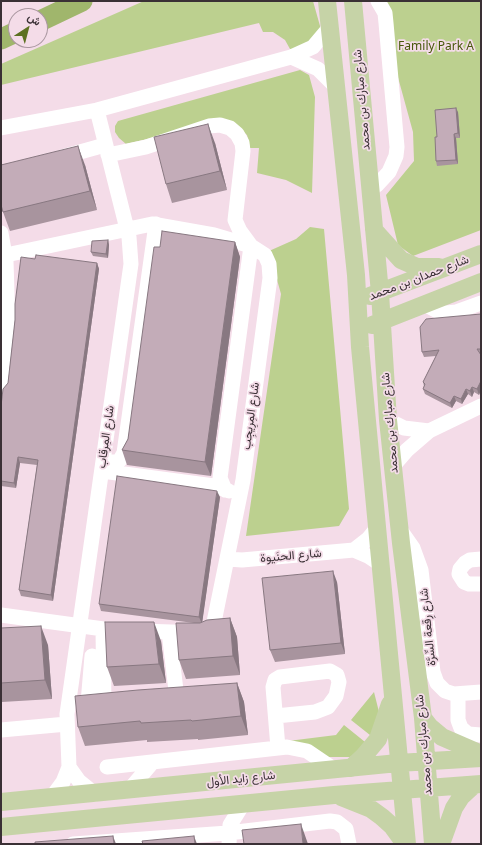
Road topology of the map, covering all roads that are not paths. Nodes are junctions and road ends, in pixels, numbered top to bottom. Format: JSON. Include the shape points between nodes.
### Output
{"nodes":[{"id":1,"x":82,"y":1,"type":"edge"},
{"id":2,"x":327,"y":1,"type":"edge"},
{"id":3,"x":353,"y":1,"type":"edge"},
{"id":4,"x":378,"y":1,"type":"edge"},
{"id":5,"x":48,"y":17,"type":"edge"},
{"id":6,"x":329,"y":28,"type":"junction"},
{"id":7,"x":291,"y":57,"type":"junction"},
{"id":8,"x":335,"y":86,"type":"junction"},
{"id":9,"x":97,"y":110,"type":"junction"},
{"id":10,"x":1,"y":128,"type":"edge"},
{"id":11,"x":107,"y":150,"type":"junction"},
{"id":12,"x":46,"y":161,"type":"edge"},
{"id":13,"x":370,"y":190,"type":"junction"},
{"id":14,"x":235,"y":220,"type":"junction"},
{"id":15,"x":156,"y":224,"type":"junction"},
{"id":16,"x":126,"y":229,"type":"junction"},
{"id":17,"x":374,"y":230,"type":"junction"},
{"id":18,"x":1,"y":233,"type":"edge"},
{"id":19,"x":214,"y":235,"type":"junction"},
{"id":20,"x":251,"y":246,"type":"junction"},
{"id":21,"x":481,"y":254,"type":"edge"},
{"id":22,"x":6,"y":255,"type":"junction"},
{"id":23,"x":448,"y":267,"type":"junction"},
{"id":24,"x":481,"y":282,"type":"edge"},
{"id":25,"x":380,"y":293,"type":"junction"},
{"id":26,"x":358,"y":300,"type":"junction"},
{"id":27,"x":481,"y":303,"type":"edge"},
{"id":28,"x":424,"y":304,"type":"junction"},
{"id":29,"x":382,"y":321,"type":"junction"},
{"id":30,"x":5,"y":330,"type":"edge"},
{"id":31,"x":359,"y":330,"type":"junction"},
{"id":32,"x":1,"y":387,"type":"edge"},
{"id":33,"x":481,"y":406,"type":"edge"},
{"id":34,"x":388,"y":420,"type":"junction"},
{"id":35,"x":429,"y":431,"type":"junction"},
{"id":36,"x":102,"y":466,"type":"junction"},
{"id":37,"x":394,"y":466,"type":"junction"},
{"id":38,"x":225,"y":490,"type":"junction"},
{"id":39,"x":240,"y":496,"type":"junction"},
{"id":40,"x":377,"y":528,"type":"junction"},
{"id":41,"x":399,"y":528,"type":"junction"},
{"id":42,"x":354,"y":550,"type":"junction"},
{"id":43,"x":228,"y":559,"type":"junction"},
{"id":44,"x":481,"y":559,"type":"edge"},
{"id":45,"x":380,"y":564,"type":"junction"},
{"id":46,"x":481,"y":584,"type":"edge"},
{"id":47,"x":1,"y":615,"type":"edge"},
{"id":48,"x":79,"y":626,"type":"junction"},
{"id":49,"x":103,"y":630,"type":"junction"},
{"id":50,"x":169,"y":632,"type":"junction"},
{"id":51,"x":92,"y":656,"type":"dead end"},
{"id":52,"x":481,"y":692,"type":"edge"},
{"id":53,"x":458,"y":694,"type":"junction"},
{"id":54,"x":393,"y":695,"type":"junction"},
{"id":55,"x":192,"y":697,"type":"edge"},
{"id":56,"x":88,"y":704,"type":"junction"},
{"id":57,"x":69,"y":705,"type":"junction"},
{"id":58,"x":276,"y":716,"type":"junction"},
{"id":59,"x":423,"y":718,"type":"junction"},
{"id":60,"x":67,"y":724,"type":"junction"},
{"id":61,"x":1,"y":730,"type":"edge"},
{"id":62,"x":481,"y":735,"type":"edge"},
{"id":63,"x":278,"y":748,"type":"junction"},
{"id":64,"x":481,"y":754,"type":"edge"},
{"id":65,"x":481,"y":758,"type":"edge"},
{"id":66,"x":426,"y":760,"type":"junction"},
{"id":67,"x":398,"y":762,"type":"junction"},
{"id":68,"x":152,"y":763,"type":"junction"},
{"id":69,"x":69,"y":767,"type":"junction"},
{"id":70,"x":107,"y":767,"type":"dead end"},
{"id":71,"x":343,"y":769,"type":"junction"},
{"id":72,"x":478,"y":784,"type":"edge"},
{"id":73,"x":428,"y":788,"type":"junction"},
{"id":74,"x":129,"y":790,"type":"junction"},
{"id":75,"x":401,"y":791,"type":"junction"},
{"id":76,"x":95,"y":794,"type":"junction"},
{"id":77,"x":334,"y":795,"type":"junction"},
{"id":78,"x":52,"y":797,"type":"junction"},
{"id":79,"x":1,"y":802,"type":"edge"},
{"id":80,"x":243,"y":804,"type":"junction"},
{"id":81,"x":1,"y":827,"type":"edge"},
{"id":82,"x":228,"y":838,"type":"edge"},
{"id":83,"x":128,"y":842,"type":"edge"},
{"id":84,"x":73,"y":844,"type":"edge"},
{"id":85,"x":346,"y":844,"type":"edge"},
{"id":86,"x":406,"y":844,"type":"edge"},
{"id":87,"x":433,"y":844,"type":"edge"},
{"id":88,"x":441,"y":844,"type":"edge"}],
"edges":[{"from":1,"to":5,"type":"highway"},
{"from":2,"to":6,"type":"main road","name":"شارع مبارك بن محمد"},
{"from":3,"to":13,"type":"main road","name":"شارع مبارك بن محمد"},
{"from":4,"to":13,"type":"street","via":[[385,12],[397,147],[389,172]]},
{"from":6,"to":7,"type":"street","via":[[312,47]]},
{"from":6,"to":8,"type":"main road","name":"شارع مبارك بن محمد"},
{"from":7,"to":8,"type":"street","via":[[318,69]]},
{"from":7,"to":9,"type":"street"},
{"from":8,"to":26,"type":"main road","name":"شارع مبارك بن محمد"},
{"from":9,"to":10,"type":"street"},
{"from":9,"to":11,"type":"street","name":"شارع المِرقاب"},
{"from":11,"to":12,"type":"street"},
{"from":11,"to":14,"type":"street","via":[[146,147],[209,126],[220,125],[230,128],[237,134],[244,151]]},
{"from":11,"to":16,"type":"street","name":"شارع المِرقاب"},
{"from":13,"to":17,"type":"main road","name":"شارع مبارك بن محمد"},
{"from":14,"to":19,"type":"street","via":[[227,231]]},
{"from":14,"to":20,"type":"street"},
{"from":15,"to":16,"type":"street","name":"شارع المِرِيجِب"},
{"from":15,"to":19,"type":"street","name":"شارع المِرِيجِب"},
{"from":15,"to":36,"type":"street","via":[[124,453],[120,460]]},
{"from":16,"to":22,"type":"street","name":"شارع المِرِيجِب"},
{"from":16,"to":36,"type":"street","name":"شارع المِرقاب","via":[[131,264]]},
{"from":17,"to":23,"type":"main road","via":[[395,255],[409,264],[417,267]]},
{"from":17,"to":25,"type":"main road","name":"شارع مبارك بن محمد"},
{"from":18,"to":22,"type":"street"},
{"from":19,"to":20,"type":"street","name":"شارع المِرِيجِب"},
{"from":20,"to":38,"type":"street","via":[[220,478]]},
{"from":20,"to":39,"type":"street","name":"شارع المِرِيجِب","via":[[261,251],[270,271]]},
{"from":21,"to":23,"type":"main road","name":"شارع حمدان بن محمد"},
{"from":22,"to":30,"type":"street"},
{"from":23,"to":25,"type":"main road","name":"شارع حمدان بن محمد"},
{"from":24,"to":28,"type":"main road"},
{"from":25,"to":26,"type":"main road","name":"شارع حمدان بن محمد"},
{"from":25,"to":29,"type":"main road","name":"شارع مبارك بن محمد"},
{"from":26,"to":31,"type":"main road","name":"شارع مبارك بن محمد"},
{"from":27,"to":28,"type":"street","via":[[448,313]]},
{"from":28,"to":29,"type":"main road"},
{"from":29,"to":31,"type":"main road"},
{"from":29,"to":34,"type":"main road","name":"شارع مبارك بن محمد"},
{"from":30,"to":32,"type":"street"},
{"from":31,"to":40,"type":"main road","name":"شارع مبارك بن محمد"},
{"from":33,"to":35,"type":"street"},
{"from":34,"to":35,"type":"street","via":[[404,428]]},
{"from":34,"to":37,"type":"main road","name":"شارع مبارك بن محمد"},
{"from":35,"to":37,"type":"street","via":[[407,450]]},
{"from":36,"to":38,"type":"street"},
{"from":36,"to":48,"type":"street","name":"شارع المِرقاب"},
{"from":37,"to":41,"type":"main road","name":"شارع مبارك بن محمد"},
{"from":38,"to":39,"type":"street"},
{"from":39,"to":43,"type":"street","name":"شارع المِرِيجِب"},
{"from":40,"to":42,"type":"street"},
{"from":40,"to":45,"type":"main road","name":"شارع مبارك بن محمد"},
{"from":41,"to":53,"type":"street","name":"شارع رِقعة السِّرَّة","via":[[413,548],[421,570],[434,678],[441,688]]},
{"from":41,"to":59,"type":"main road","name":"شارع مبارك بن محمد"},
{"from":42,"to":43,"type":"street","name":"شارع الحنَيوة"},
{"from":42,"to":45,"type":"street"},
{"from":43,"to":50,"type":"street","name":"شارع المِرِيجِب","via":[[213,627],[201,633]]},
{"from":44,"to":46,"type":"street","via":[[465,563],[459,574],[464,582]]},
{"from":45,"to":54,"type":"main road","name":"شارع مبارك بن محمد"},
{"from":47,"to":48,"type":"street","name":"شارع المِرِيجِب"},
{"from":48,"to":49,"type":"street","name":"شارع المِرِيجِب"},
{"from":48,"to":57,"type":"street","name":"شارع المِرقاب"},
{"from":49,"to":50,"type":"street","name":"شارع المِرِيجِب"},
{"from":49,"to":56,"type":"street","via":[[111,702]]},
{"from":50,"to":55,"type":"street","via":[[169,699]]},
{"from":51,"to":56,"type":"street"},
{"from":52,"to":53,"type":"street","name":"شارع رِقعة السِّرَّة"},
{"from":53,"to":62,"type":"street","via":[[458,720],[461,728],[468,734]]},
{"from":54,"to":67,"type":"main road","name":"شارع مبارك بن محمد"},
{"from":54,"to":71,"type":"main road","via":[[378,739],[368,752]]},
{"from":56,"to":57,"type":"street"},
{"from":57,"to":60,"type":"street","name":"شارع المِرقاب"},
{"from":58,"to":58,"type":"street","via":[[273,687],[277,678],[330,671],[337,675],[340,682],[336,696],[328,707],[315,712]]},
{"from":58,"to":63,"type":"street"},
{"from":59,"to":64,"type":"main road","via":[[442,737]]},
{"from":59,"to":66,"type":"main road","name":"شارع مبارك بن محمد"},
{"from":60,"to":61,"type":"street"},
{"from":60,"to":69,"type":"street","name":"شارع المِرقاب"},
{"from":63,"to":68,"type":"street"},
{"from":63,"to":71,"type":"street","via":[[306,751]]},
{"from":65,"to":66,"type":"main road","name":"شارع زايد الأول"},
{"from":66,"to":67,"type":"main road","name":"شارع زايد الأول"},
{"from":66,"to":73,"type":"main road","name":"شارع مبارك بن محمد"},
{"from":67,"to":71,"type":"main road","name":"شارع زايد الأول"},
{"from":67,"to":75,"type":"main road","name":"شارع مبارك بن محمد"},
{"from":68,"to":70,"type":"street"},
{"from":68,"to":74,"type":"street"},
{"from":69,"to":76,"type":"street","via":[[79,781]]},
{"from":69,"to":78,"type":"street","name":"شارع المِرقاب","via":[[63,782]]},
{"from":71,"to":74,"type":"main road","name":"شارع زايد الأول"},
{"from":72,"to":73,"type":"main road","name":"شارع زايد الأول"},
{"from":72,"to":88,"type":"main road","via":[[461,797],[454,808]]},
{"from":73,"to":75,"type":"main road","name":"شارع زايد الأول"},
{"from":73,"to":87,"type":"main road","name":"شارع مبارك بن محمد"},
{"from":74,"to":76,"type":"main road","name":"شارع زايد الأول"},
{"from":75,"to":77,"type":"main road","name":"شارع زايد الأول"},
{"from":75,"to":86,"type":"main road","name":"شارع مبارك بن محمد"},
{"from":76,"to":78,"type":"main road","name":"شارع زايد الأول"},
{"from":77,"to":80,"type":"main road","name":"شارع زايد الأول"},
{"from":77,"to":86,"type":"main road","via":[[371,809],[382,817]]},
{"from":78,"to":79,"type":"main road","name":"شارع زايد الأول"},
{"from":80,"to":81,"type":"main road","name":"شارع زايد الأول"},
{"from":80,"to":82,"type":"street","via":[[230,825]]},
{"from":82,"to":83,"type":"street"},
{"from":82,"to":85,"type":"street","via":[[337,822],[346,829]]},
{"from":83,"to":84,"type":"street"}]}
